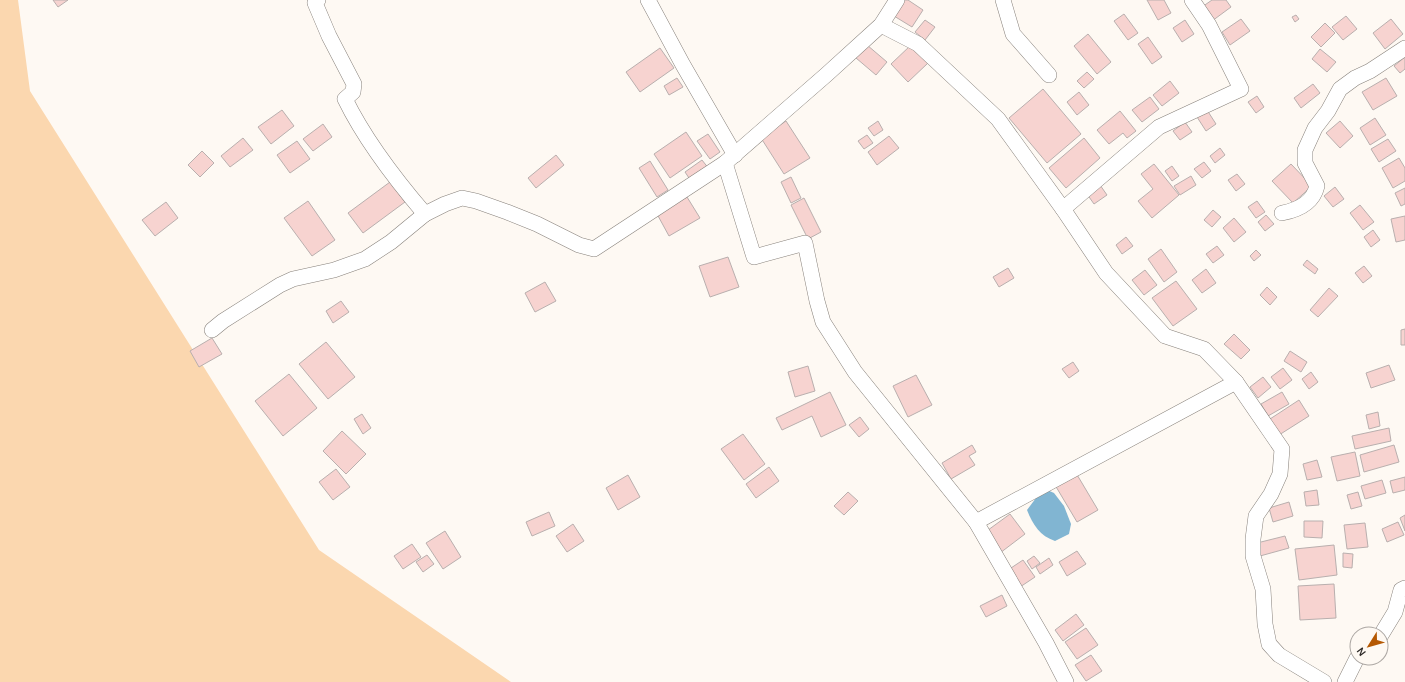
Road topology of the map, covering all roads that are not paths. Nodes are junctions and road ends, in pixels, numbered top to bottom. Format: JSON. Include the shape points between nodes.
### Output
{"nodes":[{"id":1,"x":318,"y":0,"type":"edge"},
{"id":2,"x":648,"y":0,"type":"edge"},
{"id":3,"x":897,"y":0,"type":"edge"},
{"id":4,"x":1003,"y":0,"type":"edge"},
{"id":5,"x":1192,"y":0,"type":"edge"},
{"id":6,"x":881,"y":25,"type":"junction"},
{"id":7,"x":1405,"y":48,"type":"edge"},
{"id":8,"x":1050,"y":75,"type":"dead end"},
{"id":9,"x":730,"y":159,"type":"junction"},
{"id":10,"x":1063,"y":209,"type":"junction"},
{"id":11,"x":1282,"y":213,"type":"dead end"},
{"id":12,"x":425,"y":214,"type":"junction"},
{"id":13,"x":212,"y":330,"type":"dead end"},
{"id":14,"x":1236,"y":382,"type":"junction"},
{"id":15,"x":976,"y":522,"type":"junction"},
{"id":16,"x":1405,"y":588,"type":"edge"},
{"id":17,"x":1386,"y":626,"type":"edge"},
{"id":18,"x":1353,"y":666,"type":"edge"},
{"id":19,"x":1066,"y":682,"type":"edge"},
{"id":20,"x":1324,"y":682,"type":"edge"},
{"id":21,"x":1345,"y":682,"type":"edge"}],
"edges":[{"from":1,"to":12,"type":"street","via":[[315,4],[326,30],[354,84],[354,92],[345,99],[353,116],[406,192]]},
{"from":2,"to":9,"type":"street"},
{"from":3,"to":6,"type":"street"},
{"from":4,"to":8,"type":"street","via":[[1013,34]]},
{"from":5,"to":10,"type":"street","via":[[1209,25],[1241,89],[1159,127]]},
{"from":6,"to":9,"type":"street"},
{"from":6,"to":10,"type":"street","via":[[918,44],[998,119]]},
{"from":7,"to":11,"type":"street","via":[[1340,89],[1304,150],[1305,163],[1317,186],[1316,191],[1304,205]]},
{"from":9,"to":12,"type":"street","via":[[594,249],[469,199],[462,198]]},
{"from":9,"to":15,"type":"street","via":[[754,256],[805,243],[823,322],[855,372]]},
{"from":10,"to":14,"type":"street","via":[[1106,274],[1165,336],[1204,349]]},
{"from":12,"to":13,"type":"street","via":[[365,259],[334,270],[293,279]]},
{"from":14,"to":15,"type":"street"},
{"from":14,"to":20,"type":"street","via":[[1282,449],[1280,474],[1271,494],[1256,516],[1253,539],[1253,556],[1263,589],[1269,644],[1279,655]]},
{"from":15,"to":19,"type":"street"},
{"from":16,"to":17,"type":"street","via":[[1401,590],[1395,612]]},
{"from":18,"to":21,"type":"street"}]}
